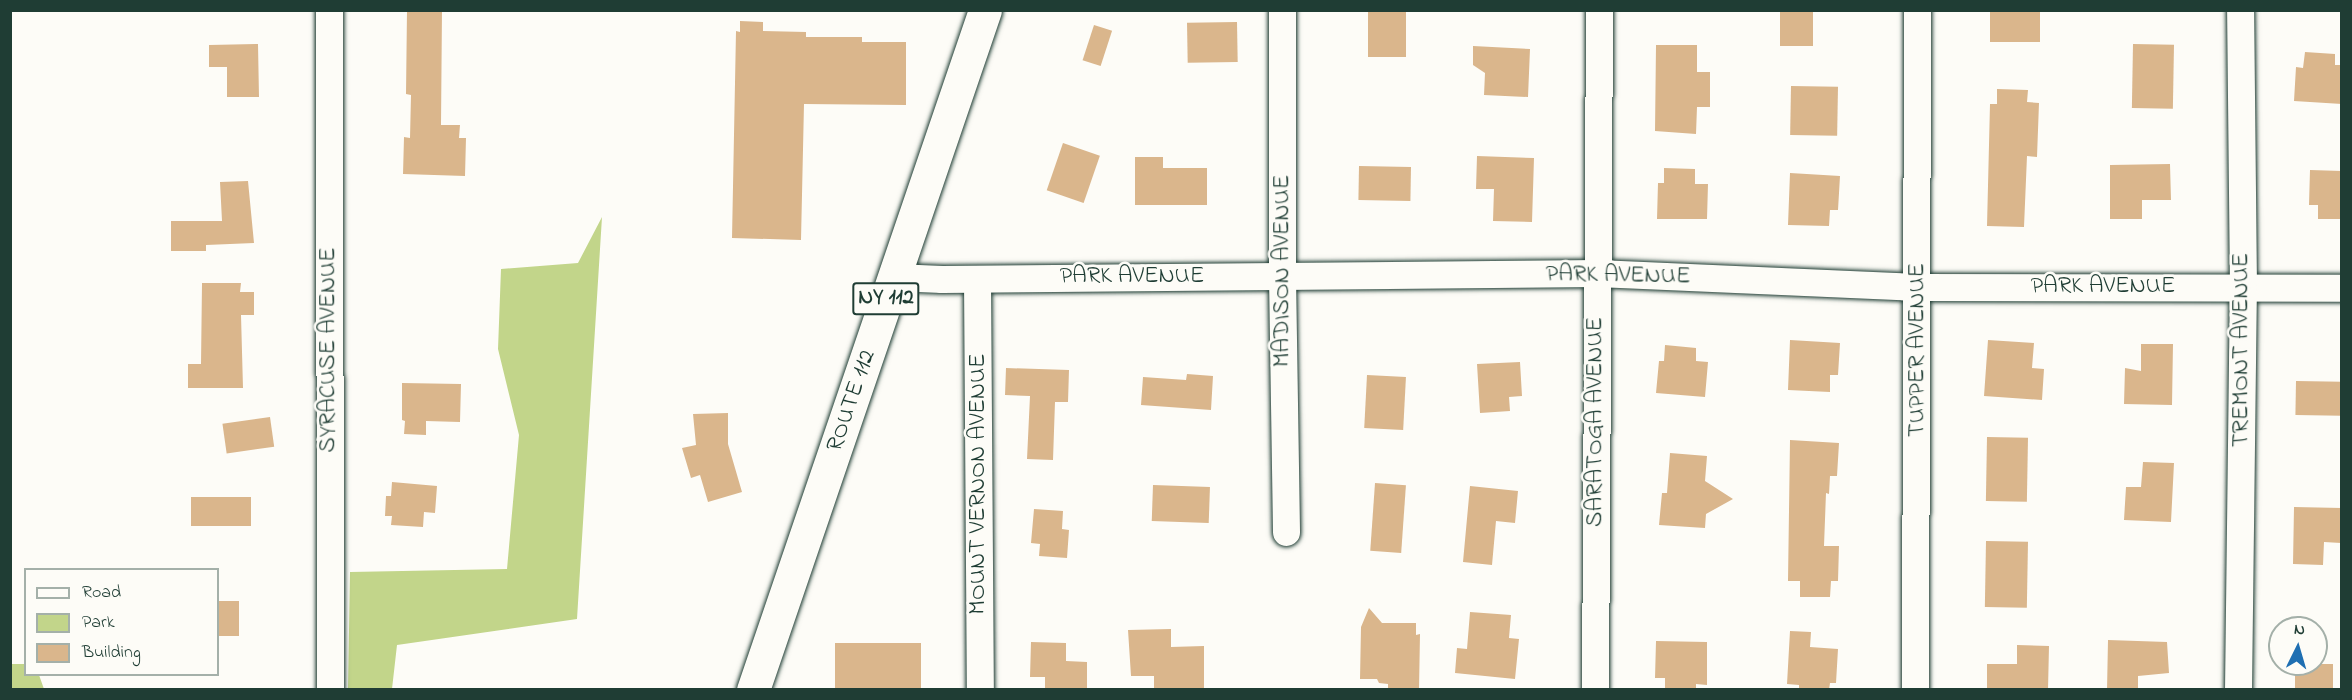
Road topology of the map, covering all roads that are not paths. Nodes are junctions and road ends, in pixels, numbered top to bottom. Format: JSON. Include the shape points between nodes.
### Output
{"nodes":[{"id":1,"x":329,"y":10,"type":"edge"},
{"id":2,"x":985,"y":10,"type":"edge"},
{"id":3,"x":1282,"y":10,"type":"edge"},
{"id":4,"x":1599,"y":10,"type":"edge"},
{"id":5,"x":1917,"y":10,"type":"edge"},
{"id":6,"x":2240,"y":10,"type":"edge"},
{"id":7,"x":1597,"y":273,"type":"junction"},
{"id":8,"x":1282,"y":276,"type":"junction"},
{"id":9,"x":894,"y":277,"type":"junction"},
{"id":10,"x":977,"y":279,"type":"junction"},
{"id":11,"x":1918,"y":287,"type":"junction"},
{"id":12,"x":2243,"y":287,"type":"junction"},
{"id":13,"x":2342,"y":288,"type":"edge"},
{"id":14,"x":1286,"y":532,"type":"dead end"},
{"id":15,"x":330,"y":690,"type":"edge"},
{"id":16,"x":753,"y":690,"type":"edge"},
{"id":17,"x":980,"y":690,"type":"edge"},
{"id":18,"x":1595,"y":690,"type":"edge"},
{"id":19,"x":1915,"y":690,"type":"edge"},
{"id":20,"x":2238,"y":690,"type":"edge"}],
"edges":[{"from":1,"to":15,"type":"street","name":"SYRACUSE AVENUE"},
{"from":2,"to":9,"type":"main road","name":"ROUTE 112","number":"NY 112"},
{"from":3,"to":8,"type":"street","name":"MADISON AVENUE"},
{"from":4,"to":7,"type":"street","name":"SARATOGA AVENUE"},
{"from":5,"to":11,"type":"street","name":"TUPPER AVENUE"},
{"from":6,"to":12,"type":"street","name":"TREMONT AVENUE"},
{"from":7,"to":8,"type":"street","name":"PARK AVENUE"},
{"from":7,"to":11,"type":"street","name":"PARK AVENUE"},
{"from":7,"to":18,"type":"street","name":"SARATOGA AVENUE"},
{"from":8,"to":10,"type":"street","name":"PARK AVENUE"},
{"from":8,"to":14,"type":"street","name":"MADISON AVENUE"},
{"from":9,"to":10,"type":"street","name":"PARK AVENUE"},
{"from":9,"to":16,"type":"main road","name":"ROUTE 112","number":"NY 112"},
{"from":10,"to":17,"type":"street","name":"MOUNT VERNON AVENUE"},
{"from":11,"to":12,"type":"street","name":"PARK AVENUE"},
{"from":11,"to":19,"type":"street","name":"TUPPER AVENUE"},
{"from":12,"to":13,"type":"street","name":"PARK AVENUE"},
{"from":12,"to":20,"type":"street","name":"TREMONT AVENUE"}]}
